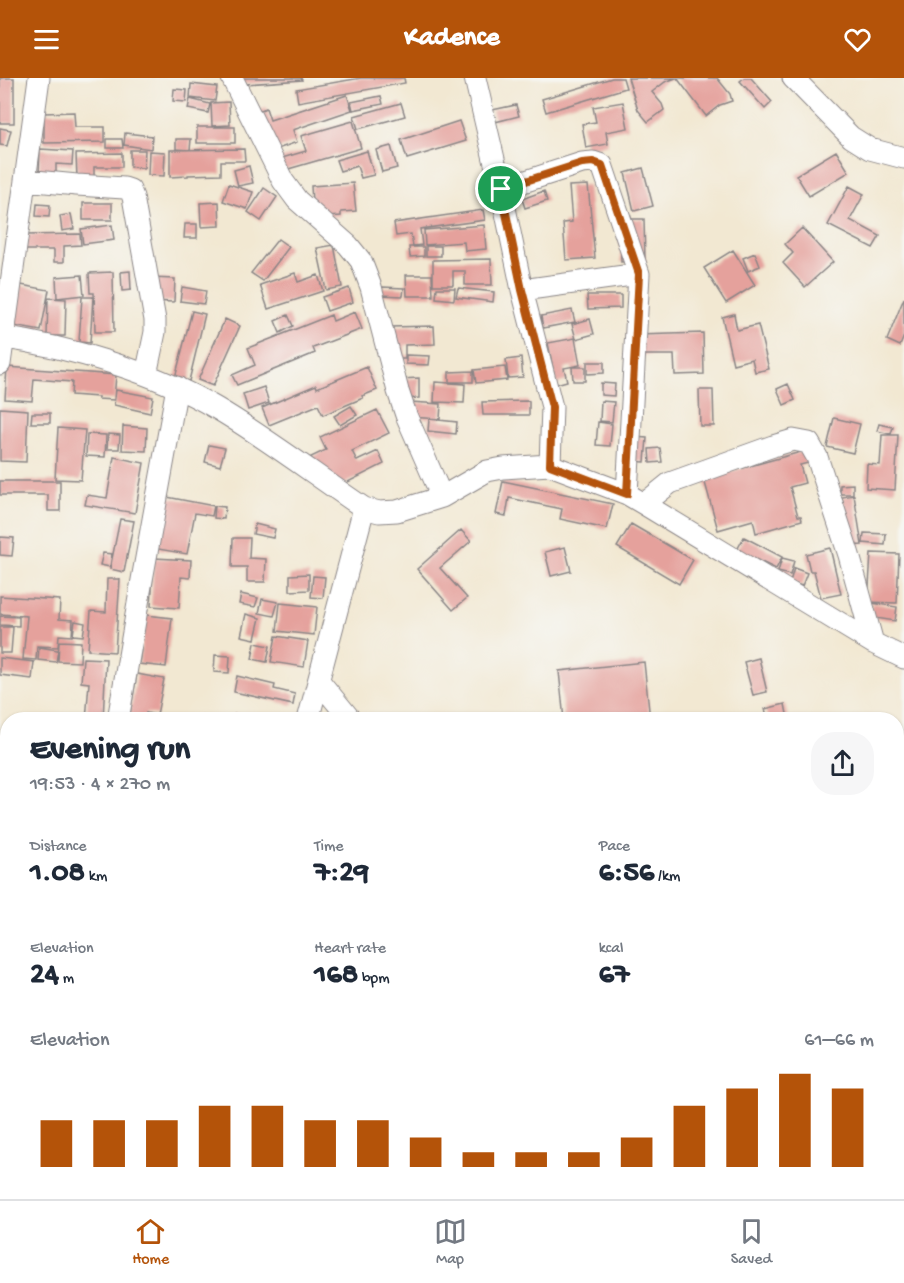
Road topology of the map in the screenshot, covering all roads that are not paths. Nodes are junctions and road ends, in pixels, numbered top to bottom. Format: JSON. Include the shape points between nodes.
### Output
{"nodes":[{"id":1,"x":39,"y":78,"type":"edge"},
{"id":2,"x":232,"y":78,"type":"edge"},
{"id":3,"x":475,"y":78,"type":"edge"},
{"id":4,"x":793,"y":78,"type":"edge"},
{"id":5,"x":904,"y":158,"type":"edge"},
{"id":6,"x":25,"y":180,"type":"junction"},
{"id":7,"x":501,"y":189,"type":"junction"},
{"id":8,"x":639,"y":274,"type":"junction"},
{"id":9,"x":522,"y":290,"type":"junction"},
{"id":10,"x":2,"y":337,"type":"edge"},
{"id":11,"x":0,"y":364,"type":"edge"},
{"id":12,"x":146,"y":375,"type":"junction"},
{"id":13,"x":177,"y":387,"type":"junction"},
{"id":14,"x":550,"y":465,"type":"junction"},
{"id":15,"x":442,"y":497,"type":"junction"},
{"id":16,"x":636,"y":499,"type":"junction"},
{"id":17,"x":364,"y":508,"type":"junction"},
{"id":18,"x":873,"y":642,"type":"junction"},
{"id":19,"x":904,"y":658,"type":"edge"},
{"id":20,"x":319,"y":681,"type":"junction"},
{"id":21,"x":119,"y":712,"type":"edge"},
{"id":22,"x":310,"y":712,"type":"edge"},
{"id":23,"x":344,"y":712,"type":"edge"}],
"edges":[{"from":1,"to":6,"type":"street"},
{"from":2,"to":15,"type":"street","via":[[283,181],[297,200],[348,245],[360,261],[371,287],[401,399]]},
{"from":3,"to":7,"type":"street"},
{"from":4,"to":5,"type":"street","via":[[851,137],[870,149]]},
{"from":6,"to":10,"type":"street"},
{"from":6,"to":12,"type":"street","via":[[130,190],[155,320]]},
{"from":7,"to":8,"type":"street","via":[[582,163],[602,165]]},
{"from":7,"to":9,"type":"street"},
{"from":8,"to":9,"type":"street"},
{"from":8,"to":16,"type":"street"},
{"from":9,"to":14,"type":"street","via":[[552,407]]},
{"from":10,"to":11,"type":"street"},
{"from":10,"to":12,"type":"street","via":[[94,358]]},
{"from":12,"to":13,"type":"street"},
{"from":13,"to":17,"type":"street","via":[[258,435]]},
{"from":13,"to":21,"type":"street"},
{"from":14,"to":15,"type":"street","via":[[487,471]]},
{"from":14,"to":16,"type":"street"},
{"from":15,"to":17,"type":"street","via":[[397,511]]},
{"from":16,"to":18,"type":"street"},
{"from":16,"to":18,"type":"street","via":[[773,446],[793,440],[809,443],[828,489]]},
{"from":17,"to":20,"type":"street"},
{"from":18,"to":19,"type":"street"},
{"from":20,"to":22,"type":"street"},
{"from":20,"to":23,"type":"street"}]}
